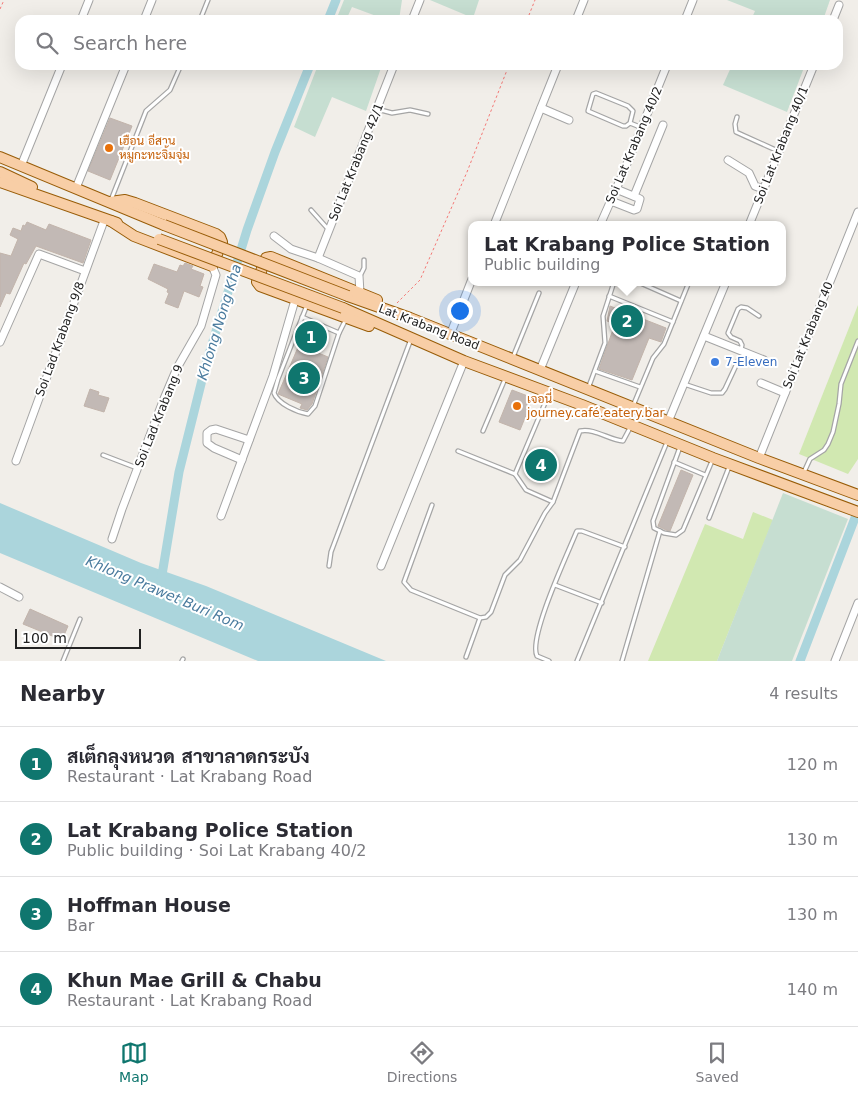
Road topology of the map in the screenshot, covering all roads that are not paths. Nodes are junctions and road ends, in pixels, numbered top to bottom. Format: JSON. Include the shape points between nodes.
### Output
{"nodes":[{"id":1,"x":89,"y":0,"type":"edge"},
{"id":2,"x":152,"y":0,"type":"edge"},
{"id":3,"x":208,"y":0,"type":"edge"},
{"id":4,"x":420,"y":0,"type":"edge"},
{"id":5,"x":584,"y":0,"type":"edge"},
{"id":6,"x":693,"y":0,"type":"edge"},
{"id":7,"x":839,"y":2,"type":"edge"},
{"id":8,"x":83,"y":15,"type":"edge"},
{"id":9,"x":146,"y":15,"type":"edge"},
{"id":10,"x":202,"y":15,"type":"edge"},
{"id":11,"x":414,"y":15,"type":"edge"},
{"id":12,"x":578,"y":15,"type":"edge"},
{"id":13,"x":687,"y":15,"type":"edge"},
{"id":14,"x":835,"y":15,"type":"edge"},
{"id":15,"x":60,"y":70,"type":"edge"},
{"id":16,"x":124,"y":70,"type":"edge"},
{"id":17,"x":179,"y":70,"type":"edge"},
{"id":18,"x":392,"y":70,"type":"edge"},
{"id":19,"x":556,"y":70,"type":"edge"},
{"id":20,"x":665,"y":70,"type":"edge"},
{"id":21,"x":812,"y":70,"type":"edge"},
{"id":22,"x":541,"y":108,"type":"junction"},
{"id":23,"x":377,"y":109,"type":"junction"},
{"id":24,"x":428,"y":114,"type":"dead end"},
{"id":25,"x":737,"y":117,"type":"dead end"},
{"id":26,"x":569,"y":120,"type":"dead end"},
{"id":27,"x":630,"y":123,"type":"junction"},
{"id":28,"x":663,"y":125,"type":"dead end"},
{"id":29,"x":642,"y":128,"type":"junction"},
{"id":30,"x":779,"y":151,"type":"junction"},
{"id":31,"x":0,"y":157,"type":"edge"},
{"id":32,"x":728,"y":160,"type":"dead end"},
{"id":33,"x":21,"y":166,"type":"junction"},
{"id":34,"x":0,"y":172,"type":"edge"},
{"id":35,"x":0,"y":182,"type":"edge"},
{"id":36,"x":76,"y":188,"type":"junction"},
{"id":37,"x":616,"y":189,"type":"junction"},
{"id":38,"x":763,"y":189,"type":"junction"},
{"id":39,"x":634,"y":196,"type":"junction"},
{"id":40,"x":611,"y":201,"type":"junction"},
{"id":41,"x":110,"y":202,"type":"junction"},
{"id":42,"x":81,"y":209,"type":"junction"},
{"id":43,"x":311,"y":210,"type":"dead end"},
{"id":44,"x":858,"y":212,"type":"edge"},
{"id":45,"x":108,"y":219,"type":"junction"},
{"id":46,"x":496,"y":221,"type":"edge"},
{"id":47,"x":602,"y":221,"type":"edge"},
{"id":48,"x":751,"y":221,"type":"edge"},
{"id":49,"x":328,"y":230,"type":"junction"},
{"id":50,"x":274,"y":236,"type":"dead end"},
{"id":51,"x":318,"y":258,"type":"junction"},
{"id":52,"x":364,"y":260,"type":"dead end"},
{"id":53,"x":212,"y":266,"type":"junction"},
{"id":54,"x":85,"y":271,"type":"junction"},
{"id":55,"x":359,"y":276,"type":"junction"},
{"id":56,"x":469,"y":286,"type":"edge"},
{"id":57,"x":574,"y":286,"type":"edge"},
{"id":58,"x":613,"y":286,"type":"edge"},
{"id":59,"x":647,"y":286,"type":"edge"},
{"id":60,"x":687,"y":286,"type":"edge"},
{"id":61,"x":724,"y":286,"type":"edge"},
{"id":62,"x":360,"y":293,"type":"junction"},
{"id":63,"x":539,"y":293,"type":"dead end"},
{"id":64,"x":609,"y":296,"type":"junction"},
{"id":65,"x":295,"y":300,"type":"junction"},
{"id":66,"x":681,"y":301,"type":"junction"},
{"id":67,"x":308,"y":304,"type":"junction"},
{"id":68,"x":344,"y":313,"type":"junction"},
{"id":69,"x":759,"y":316,"type":"dead end"},
{"id":70,"x":302,"y":317,"type":"junction"},
{"id":71,"x":410,"y":318,"type":"junction"},
{"id":72,"x":673,"y":322,"type":"junction"},
{"id":73,"x":339,"y":333,"type":"junction"},
{"id":74,"x":450,"y":334,"type":"junction"},
{"id":75,"x":704,"y":336,"type":"junction"},
{"id":76,"x":407,"y":337,"type":"junction"},
{"id":77,"x":858,"y":341,"type":"edge"},
{"id":78,"x":0,"y":342,"type":"edge"},
{"id":79,"x":741,"y":350,"type":"junction"},
{"id":80,"x":739,"y":359,"type":"dead end"},
{"id":81,"x":512,"y":360,"type":"junction"},
{"id":82,"x":764,"y":360,"type":"dead end"},
{"id":83,"x":464,"y":361,"type":"junction"},
{"id":84,"x":540,"y":370,"type":"junction"},
{"id":85,"x":595,"y":371,"type":"junction"},
{"id":86,"x":506,"y":376,"type":"junction"},
{"id":87,"x":760,"y":383,"type":"dead end"},
{"id":88,"x":684,"y":384,"type":"junction"},
{"id":89,"x":640,"y":387,"type":"junction"},
{"id":90,"x":588,"y":389,"type":"junction"},
{"id":91,"x":550,"y":393,"type":"junction"},
{"id":92,"x":784,"y":393,"type":"junction"},
{"id":93,"x":582,"y":405,"type":"junction"},
{"id":94,"x":633,"y":407,"type":"junction"},
{"id":95,"x":668,"y":422,"type":"junction"},
{"id":96,"x":631,"y":425,"type":"junction"},
{"id":97,"x":483,"y":431,"type":"dead end"},
{"id":98,"x":249,"y":440,"type":"junction"},
{"id":99,"x":668,"y":440,"type":"junction"},
{"id":100,"x":681,"y":445,"type":"junction"},
{"id":101,"x":458,"y":451,"type":"dead end"},
{"id":102,"x":103,"y":455,"type":"dead end"},
{"id":103,"x":713,"y":458,"type":"junction"},
{"id":104,"x":759,"y":458,"type":"junction"},
{"id":105,"x":242,"y":460,"type":"junction"},
{"id":106,"x":16,"y":461,"type":"dead end"},
{"id":107,"x":674,"y":462,"type":"junction"},
{"id":108,"x":731,"y":464,"type":"junction"},
{"id":109,"x":138,"y":468,"type":"junction"},
{"id":110,"x":515,"y":474,"type":"junction"},
{"id":111,"x":803,"y":474,"type":"junction"},
{"id":112,"x":705,"y":475,"type":"junction"},
{"id":113,"x":858,"y":494,"type":"edge"},
{"id":114,"x":553,"y":502,"type":"junction"},
{"id":115,"x":432,"y":505,"type":"dead end"},
{"id":116,"x":858,"y":512,"type":"edge"},
{"id":117,"x":221,"y":516,"type":"dead end"},
{"id":118,"x":710,"y":518,"type":"dead end"},
{"id":119,"x":660,"y":531,"type":"junction"},
{"id":120,"x":112,"y":539,"type":"dead end"},
{"id":121,"x":625,"y":547,"type":"junction"},
{"id":122,"x":329,"y":566,"type":"dead end"},
{"id":123,"x":381,"y":566,"type":"dead end"},
{"id":124,"x":555,"y":585,"type":"junction"},
{"id":125,"x":0,"y":587,"type":"edge"},
{"id":126,"x":19,"y":597,"type":"dead end"},
{"id":127,"x":602,"y":602,"type":"junction"},
{"id":128,"x":858,"y":603,"type":"edge"},
{"id":129,"x":480,"y":618,"type":"junction"},
{"id":130,"x":80,"y":619,"type":"dead end"},
{"id":131,"x":466,"y":657,"type":"dead end"},
{"id":132,"x":62,"y":661,"type":"edge"},
{"id":133,"x":549,"y":661,"type":"edge"},
{"id":134,"x":577,"y":661,"type":"edge"},
{"id":135,"x":622,"y":661,"type":"edge"},
{"id":136,"x":835,"y":661,"type":"edge"}],
"edges":[{"from":1,"to":8,"type":"street"},
{"from":2,"to":9,"type":"street"},
{"from":3,"to":10,"type":"lane"},
{"from":4,"to":11,"type":"street"},
{"from":5,"to":12,"type":"street"},
{"from":6,"to":13,"type":"street"},
{"from":7,"to":14,"type":"street"},
{"from":15,"to":33,"type":"street"},
{"from":16,"to":36,"type":"street"},
{"from":17,"to":41,"type":"lane","via":[[170,90],[146,111]]},
{"from":18,"to":23,"type":"street","name":"Soi Lat Krabang 42/1"},
{"from":19,"to":22,"type":"street"},
{"from":20,"to":29,"type":"street","name":"Soi Lat Krabang 40/2"},
{"from":21,"to":30,"type":"street","name":"Soi Lat Krabang 40/1"},
{"from":22,"to":26,"type":"street"},
{"from":22,"to":46,"type":"street"},
{"from":23,"to":24,"type":"lane","via":[[392,113],[410,110]]},
{"from":23,"to":49,"type":"street","name":"Soi Lat Krabang 42/1"},
{"from":25,"to":30,"type":"lane","via":[[736,132]]},
{"from":27,"to":27,"type":"lane","via":[[632,111],[628,106],[596,93],[592,96],[588,111],[623,126]]},
{"from":27,"to":29,"type":"lane"},
{"from":28,"to":39,"type":"street"},
{"from":29,"to":37,"type":"street","name":"Soi Lat Krabang 40/2"},
{"from":30,"to":38,"type":"street","name":"Soi Lat Krabang 40/1"},
{"from":31,"to":33,"type":"main road","name":"Lat Krabang Road"},
{"from":32,"to":38,"type":"street","via":[[745,170],[755,186]]},
{"from":33,"to":36,"type":"main road","name":"Lat Krabang Road"},
{"from":34,"to":42,"type":"main road"},
{"from":35,"to":42,"type":"main road","name":"Lat Krabang Road"},
{"from":36,"to":41,"type":"main road","name":"Lat Krabang Road"},
{"from":37,"to":39,"type":"street"},
{"from":37,"to":40,"type":"street","name":"Soi Lat Krabang 40/2"},
{"from":38,"to":48,"type":"street","name":"Soi Lat Krabang 40/1"},
{"from":39,"to":40,"type":"street","via":[[640,200],[636,210]]},
{"from":40,"to":47,"type":"street","name":"Soi Lat Krabang 40/2"},
{"from":41,"to":53,"type":"main road","via":[[130,201],[220,237],[222,242]]},
{"from":41,"to":71,"type":"main road","name":"Lat Krabang Road","bridge":true},
{"from":42,"to":45,"type":"main road","name":"Lat Krabang Road"},
{"from":43,"to":49,"type":"lane"},
{"from":44,"to":92,"type":"street","name":"Soi Lat Krabang 40"},
{"from":45,"to":53,"type":"main road","via":[[134,236]]},
{"from":45,"to":54,"type":"street","name":"Soi Lad Krabang 9/8"},
{"from":45,"to":68,"type":"main road","name":"Lat Krabang Road","bridge":true},
{"from":49,"to":51,"type":"street","name":"Soi Lat Krabang 42/1"},
{"from":50,"to":51,"type":"street","via":[[291,249]]},
{"from":51,"to":55,"type":"street"},
{"from":52,"to":55,"type":"lane"},
{"from":53,"to":109,"type":"street","name":"Soi Lad Krabang 9","via":[[216,276],[201,326],[171,382]]},
{"from":54,"to":78,"type":"street","via":[[40,254]]},
{"from":54,"to":106,"type":"street","name":"Soi Lad Krabang 9/8"},
{"from":55,"to":62,"type":"street"},
{"from":56,"to":74,"type":"street"},
{"from":57,"to":84,"type":"street"},
{"from":58,"to":64,"type":"lane"},
{"from":59,"to":66,"type":"lane"},
{"from":60,"to":66,"type":"lane"},
{"from":61,"to":75,"type":"street"},
{"from":62,"to":65,"type":"main road","via":[[268,257],[258,284]]},
{"from":62,"to":71,"type":"main road"},
{"from":63,"to":81,"type":"lane"},
{"from":64,"to":72,"type":"lane"},
{"from":64,"to":85,"type":"lane","via":[[603,316],[605,343]]},
{"from":65,"to":67,"type":"main road"},
{"from":65,"to":98,"type":"street","via":[[273,376]]},
{"from":66,"to":72,"type":"lane"},
{"from":67,"to":68,"type":"main road"},
{"from":67,"to":70,"type":"lane"},
{"from":68,"to":73,"type":"lane"},
{"from":68,"to":76,"type":"main road","name":"Lat Krabang Road"},
{"from":69,"to":79,"type":"lane","via":[[739,307],[728,333],[740,341]]},
{"from":70,"to":73,"type":"lane"},
{"from":70,"to":73,"type":"lane","via":[[274,393],[279,401],[302,412],[308,414],[315,406]]},
{"from":71,"to":74,"type":"main road","name":"Lat Krabang Road"},
{"from":72,"to":89,"type":"lane"},
{"from":74,"to":81,"type":"main road","name":"Lat Krabang Road"},
{"from":75,"to":79,"type":"street"},
{"from":75,"to":88,"type":"street"},
{"from":76,"to":83,"type":"main road","name":"Lat Krabang Road"},
{"from":76,"to":122,"type":"lane","via":[[331,552]]},
{"from":77,"to":111,"type":"lane","via":[[841,384],[833,432],[824,450],[810,459]]},
{"from":79,"to":82,"type":"street"},
{"from":80,"to":88,"type":"lane","via":[[722,393],[711,394]]},
{"from":81,"to":84,"type":"main road","name":"Lat Krabang Road"},
{"from":83,"to":86,"type":"main road","name":"Lat Krabang Road"},
{"from":83,"to":123,"type":"street"},
{"from":84,"to":90,"type":"main road","name":"Lat Krabang Road"},
{"from":85,"to":89,"type":"lane"},
{"from":85,"to":90,"type":"lane"},
{"from":86,"to":91,"type":"main road","name":"Lat Krabang Road"},
{"from":86,"to":97,"type":"lane"},
{"from":87,"to":92,"type":"street"},
{"from":88,"to":95,"type":"street"},
{"from":89,"to":94,"type":"lane"},
{"from":90,"to":93,"type":"main road"},
{"from":90,"to":94,"type":"main road","name":"Lat Krabang Road"},
{"from":91,"to":93,"type":"main road","name":"Lat Krabang Road"},
{"from":91,"to":110,"type":"lane"},
{"from":92,"to":104,"type":"street","name":"Soi Lat Krabang 40"},
{"from":93,"to":96,"type":"main road","name":"Lat Krabang Road"},
{"from":94,"to":95,"type":"main road","name":"Lat Krabang Road"},
{"from":95,"to":104,"type":"main road","name":"Lat Krabang Road"},
{"from":96,"to":99,"type":"main road","name":"Lat Krabang Road"},
{"from":96,"to":114,"type":"lane","via":[[623,441],[580,431]]},
{"from":98,"to":105,"type":"street"},
{"from":98,"to":105,"type":"street","via":[[216,429],[207,433],[208,443],[214,448]]},
{"from":99,"to":100,"type":"main road","name":"Lat Krabang Road"},
{"from":99,"to":121,"type":"lane"},
{"from":100,"to":103,"type":"main road","name":"Lat Krabang Road"},
{"from":100,"to":107,"type":"lane"},
{"from":101,"to":110,"type":"lane"},
{"from":102,"to":109,"type":"lane"},
{"from":103,"to":108,"type":"main road","name":"Lat Krabang Road"},
{"from":103,"to":112,"type":"lane"},
{"from":104,"to":111,"type":"main road","name":"Lat Krabang Road"},
{"from":105,"to":117,"type":"street"},
{"from":107,"to":112,"type":"lane"},
{"from":107,"to":119,"type":"lane","via":[[653,521],[654,528]]},
{"from":108,"to":116,"type":"main road","name":"Lat Krabang Road"},
{"from":108,"to":118,"type":"lane"},
{"from":109,"to":120,"type":"street","name":"Soi Lad Krabang 9"},
{"from":110,"to":114,"type":"lane","via":[[526,490]]},
{"from":111,"to":113,"type":"main road","name":"Lat Krabang Road"},
{"from":112,"to":119,"type":"lane","via":[[683,530],[676,535]]},
{"from":114,"to":129,"type":"lane","via":[[520,560],[505,575],[491,612]]},
{"from":115,"to":129,"type":"lane","via":[[404,582],[411,590]]},
{"from":119,"to":135,"type":"lane"},
{"from":121,"to":124,"type":"lane","via":[[579,530]]},
{"from":121,"to":127,"type":"lane"},
{"from":124,"to":127,"type":"lane"},
{"from":124,"to":133,"type":"lane","via":[[535,646],[537,656]]},
{"from":125,"to":126,"type":"street"},
{"from":127,"to":134,"type":"lane"},
{"from":128,"to":136,"type":"street"},
{"from":129,"to":131,"type":"lane"},
{"from":130,"to":132,"type":"lane"}]}
